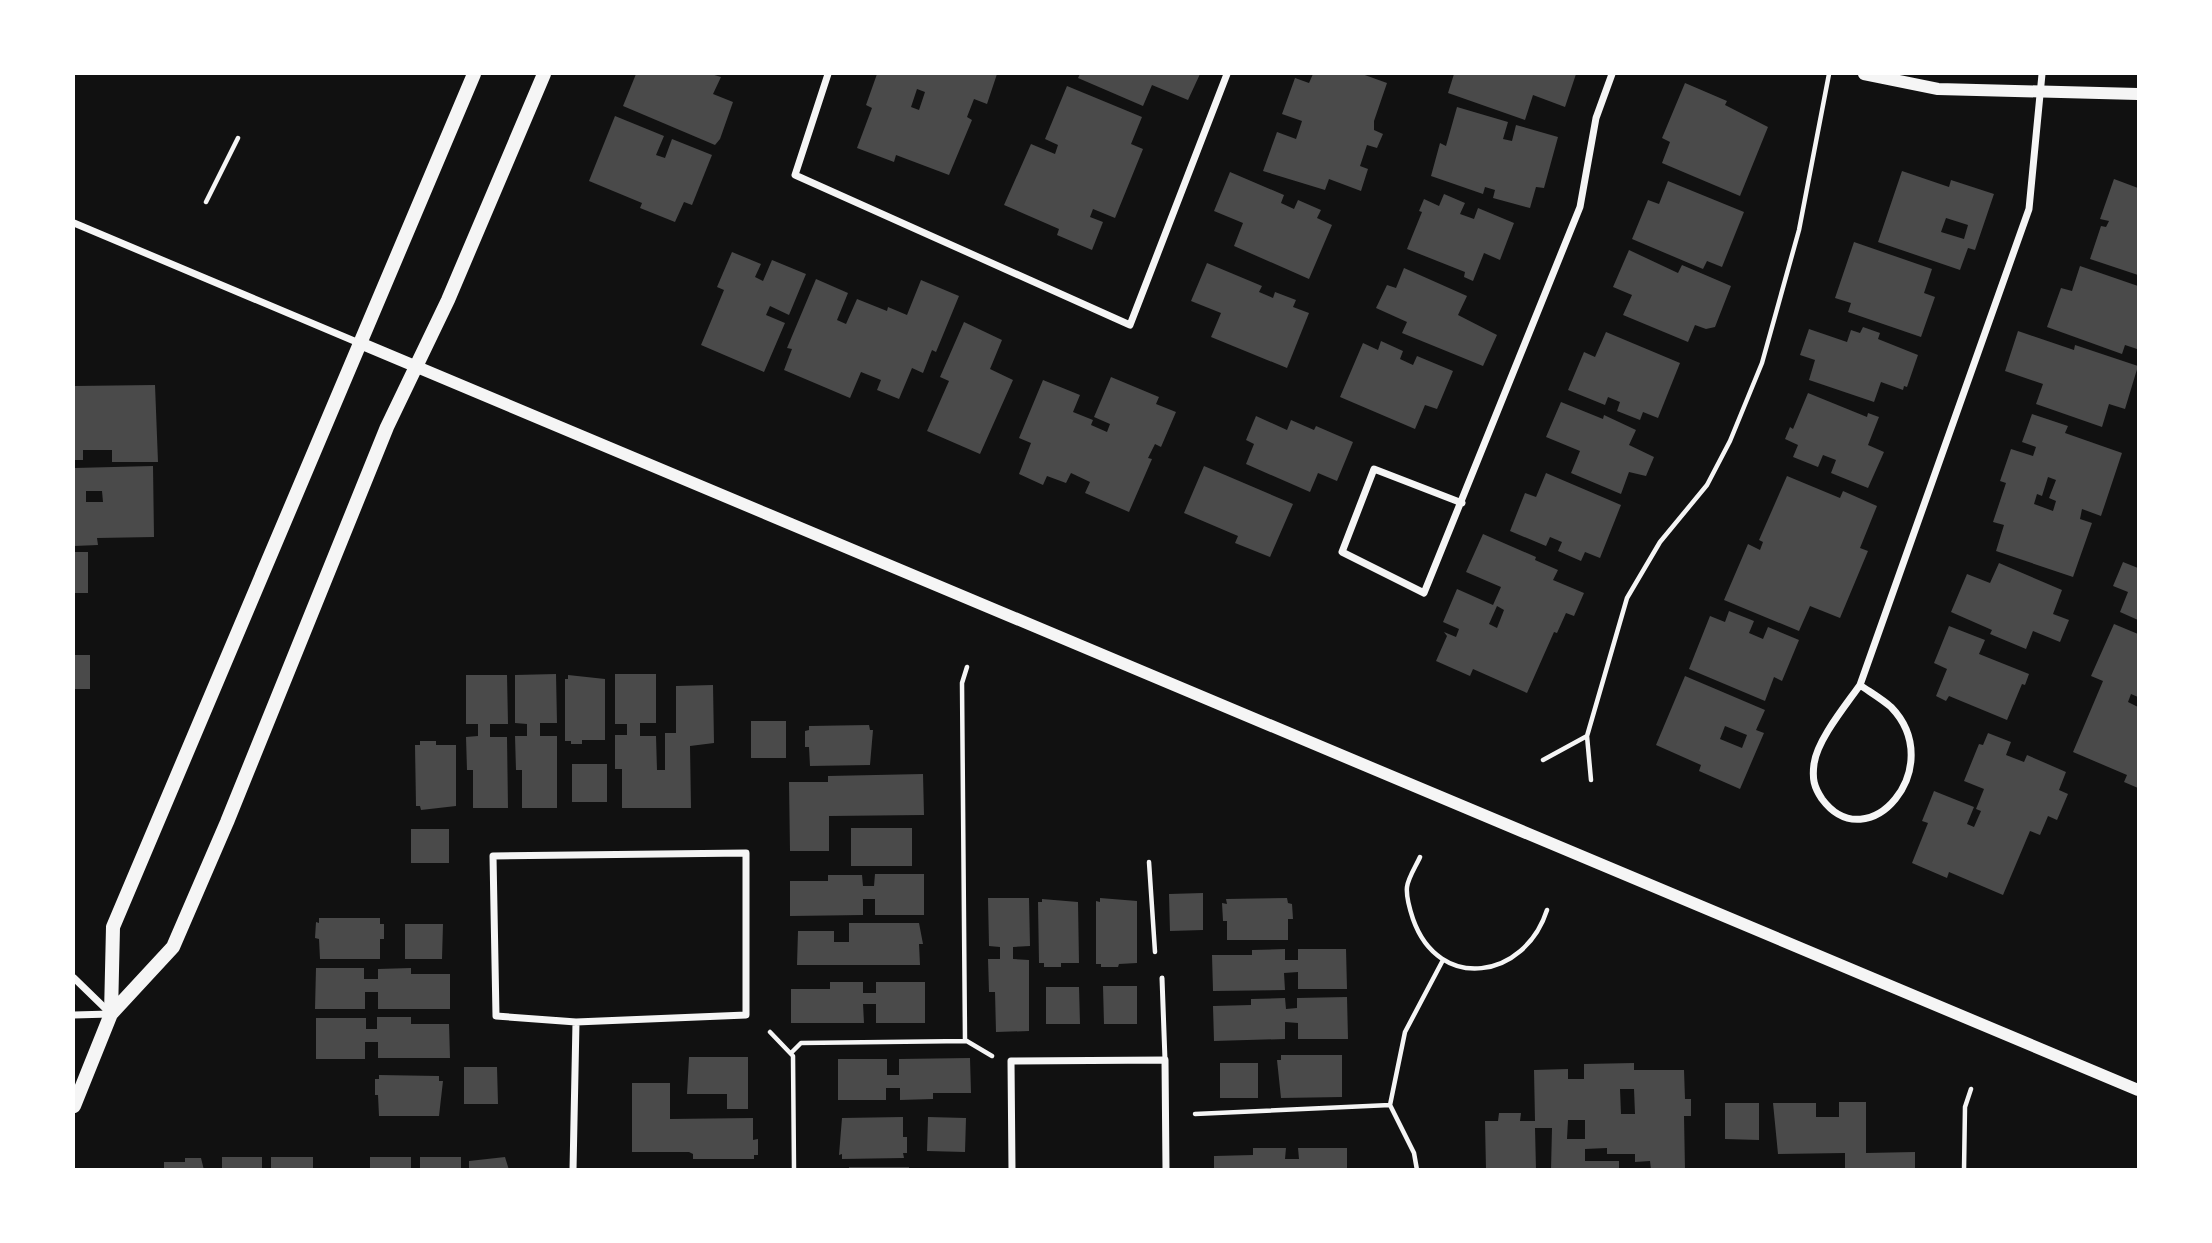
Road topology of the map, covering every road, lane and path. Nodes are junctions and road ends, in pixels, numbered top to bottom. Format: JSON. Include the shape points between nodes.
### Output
{"nodes":[{"id":1,"x":474,"y":74,"type":"edge"},
{"id":2,"x":544,"y":74,"type":"edge"},
{"id":3,"x":828,"y":74,"type":"edge"},
{"id":4,"x":1227,"y":74,"type":"edge"},
{"id":5,"x":1612,"y":74,"type":"edge"},
{"id":6,"x":1829,"y":74,"type":"edge"},
{"id":7,"x":1864,"y":74,"type":"edge"},
{"id":8,"x":2042,"y":74,"type":"edge"},
{"id":9,"x":2040,"y":94,"type":"junction"},
{"id":10,"x":2138,"y":94,"type":"edge"},
{"id":11,"x":238,"y":138,"type":"dead end"},
{"id":12,"x":206,"y":202,"type":"dead end"},
{"id":13,"x":74,"y":223,"type":"edge"},
{"id":14,"x":360,"y":344,"type":"junction"},
{"id":15,"x":415,"y":367,"type":"junction"},
{"id":16,"x":1462,"y":503,"type":"junction"},
{"id":17,"x":967,"y":667,"type":"dead end"},
{"id":18,"x":1860,"y":685,"type":"junction"},
{"id":19,"x":1587,"y":736,"type":"junction"},
{"id":20,"x":1544,"y":760,"type":"dead end"},
{"id":21,"x":1591,"y":780,"type":"dead end"},
{"id":22,"x":1420,"y":857,"type":"dead end"},
{"id":23,"x":1149,"y":862,"type":"dead end"},
{"id":24,"x":1547,"y":910,"type":"dead end"},
{"id":25,"x":1155,"y":951,"type":"dead end"},
{"id":26,"x":1443,"y":960,"type":"junction"},
{"id":27,"x":74,"y":978,"type":"edge"},
{"id":28,"x":1162,"y":978,"type":"dead end"},
{"id":29,"x":111,"y":1014,"type":"junction"},
{"id":30,"x":74,"y":1015,"type":"edge"},
{"id":31,"x":576,"y":1022,"type":"junction"},
{"id":32,"x":770,"y":1032,"type":"dead end"},
{"id":33,"x":967,"y":1041,"type":"junction"},
{"id":34,"x":791,"y":1053,"type":"junction"},
{"id":35,"x":995,"y":1059,"type":"dead end"},
{"id":36,"x":1165,"y":1060,"type":"junction"},
{"id":37,"x":1971,"y":1089,"type":"dead end"},
{"id":38,"x":2138,"y":1090,"type":"edge"},
{"id":39,"x":1390,"y":1105,"type":"junction"},
{"id":40,"x":74,"y":1106,"type":"edge"},
{"id":41,"x":1195,"y":1114,"type":"dead end"},
{"id":42,"x":573,"y":1170,"type":"edge"},
{"id":43,"x":794,"y":1170,"type":"edge"},
{"id":44,"x":1012,"y":1170,"type":"edge"},
{"id":45,"x":1166,"y":1170,"type":"edge"},
{"id":46,"x":1417,"y":1170,"type":"edge"},
{"id":47,"x":1964,"y":1170,"type":"edge"}],
"edges":[{"from":1,"to":14,"type":"main road"},
{"from":2,"to":15,"type":"main road"},
{"from":3,"to":4,"type":"street","via":[[795,175],[1130,325]]},
{"from":5,"to":16,"type":"street","via":[[1596,118],[1580,207]]},
{"from":6,"to":19,"type":"path","via":[[1799,230],[1762,363],[1707,485],[1660,542],[1627,598]]},
{"from":7,"to":9,"type":"street","via":[[1938,89]]},
{"from":8,"to":9,"type":"street"},
{"from":9,"to":10,"type":"street"},
{"from":9,"to":18,"type":"street","via":[[2029,209]]},
{"from":11,"to":12,"type":"path"},
{"from":13,"to":14,"type":"street"},
{"from":14,"to":15,"type":"street"},
{"from":14,"to":29,"type":"main road","via":[[113,927]]},
{"from":15,"to":29,"type":"main road","via":[[173,947]]},
{"from":15,"to":38,"type":"street"},
{"from":16,"to":16,"type":"street","via":[[1374,469],[1342,552],[1424,593]]},
{"from":17,"to":33,"type":"path","via":[[962,683]]},
{"from":18,"to":18,"type":"street","via":[[1891,708],[1909,738],[1911,772],[1899,799],[1874,817],[1851,819],[1828,806],[1813,786],[1814,762]]},
{"from":19,"to":20,"type":"path"},
{"from":19,"to":21,"type":"path"},
{"from":22,"to":26,"type":"path","via":[[1407,887],[1410,911],[1419,936]]},
{"from":23,"to":25,"type":"path"},
{"from":24,"to":26,"type":"path","via":[[1542,926],[1522,953],[1502,964],[1466,969]]},
{"from":26,"to":39,"type":"path","via":[[1405,1032]]},
{"from":27,"to":29,"type":"street"},
{"from":28,"to":36,"type":"lane"},
{"from":29,"to":30,"type":"street"},
{"from":29,"to":40,"type":"main road"},
{"from":31,"to":31,"type":"street","via":[[746,1015],[746,853],[493,856],[496,1016]]},
{"from":31,"to":42,"type":"street"},
{"from":32,"to":34,"type":"path"},
{"from":33,"to":34,"type":"path","via":[[801,1043]]},
{"from":33,"to":35,"type":"path"},
{"from":34,"to":43,"type":"path"},
{"from":36,"to":44,"type":"street","via":[[1011,1061]]},
{"from":36,"to":45,"type":"street"},
{"from":37,"to":47,"type":"path","via":[[1965,1107]]},
{"from":39,"to":41,"type":"path"},
{"from":39,"to":46,"type":"path","via":[[1414,1153]]}]}
